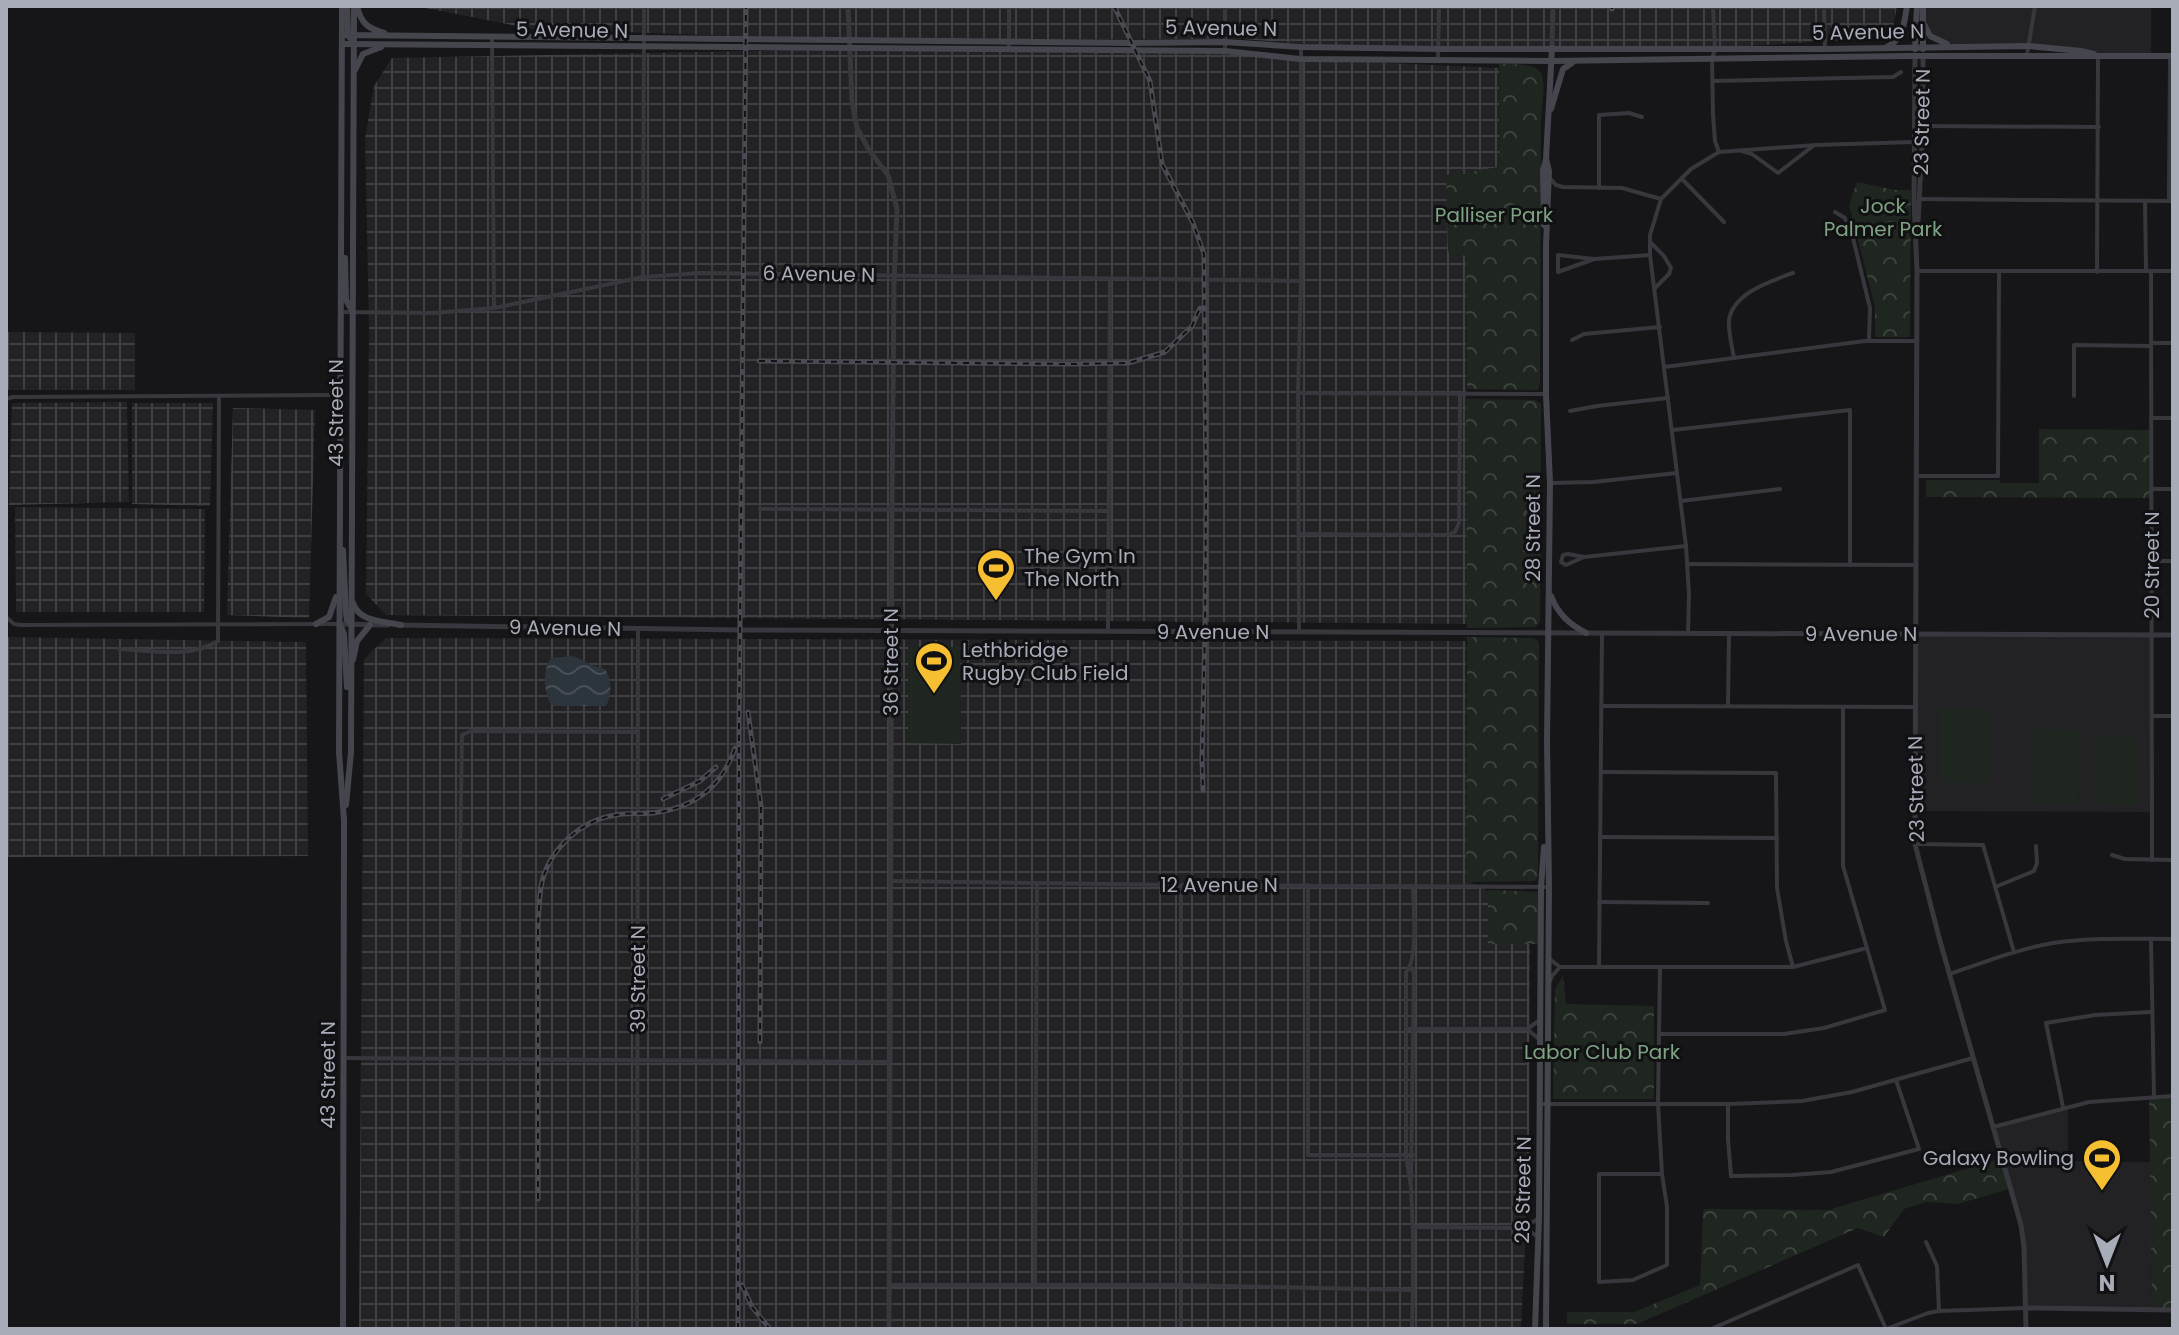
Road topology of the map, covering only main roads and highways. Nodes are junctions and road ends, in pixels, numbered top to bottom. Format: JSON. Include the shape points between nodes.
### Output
{"nodes":[{"id":1,"x":344,"y":6,"type":"edge"},
{"id":2,"x":356,"y":6,"type":"edge"},
{"id":3,"x":1907,"y":6,"type":"edge"},
{"id":4,"x":1917,"y":6,"type":"edge"},
{"id":5,"x":1923,"y":6,"type":"edge"},
{"id":6,"x":1923,"y":22,"type":"junction"},
{"id":7,"x":348,"y":35,"type":"junction"},
{"id":8,"x":391,"y":35,"type":"junction"},
{"id":9,"x":492,"y":41,"type":"junction"},
{"id":10,"x":353,"y":43,"type":"junction"},
{"id":11,"x":342,"y":44,"type":"junction"},
{"id":12,"x":400,"y":44,"type":"junction"},
{"id":13,"x":1009,"y":45,"type":"junction"},
{"id":14,"x":1958,"y":46,"type":"junction"},
{"id":15,"x":1886,"y":47,"type":"junction"},
{"id":16,"x":1919,"y":47,"type":"junction"},
{"id":17,"x":1552,"y":48,"type":"junction"},
{"id":18,"x":2098,"y":55,"type":"junction"},
{"id":19,"x":1919,"y":56,"type":"junction"},
{"id":20,"x":2171,"y":56,"type":"edge"},
{"id":21,"x":1580,"y":60,"type":"junction"},
{"id":22,"x":1551,"y":61,"type":"junction"},
{"id":23,"x":354,"y":75,"type":"junction"},
{"id":24,"x":1547,"y":124,"type":"junction"},
{"id":25,"x":1546,"y":159,"type":"junction"},
{"id":26,"x":341,"y":223,"type":"junction"},
{"id":27,"x":1546,"y":245,"type":"junction"},
{"id":28,"x":353,"y":312,"type":"junction"},
{"id":29,"x":339,"y":527,"type":"junction"},
{"id":30,"x":339,"y":585,"type":"junction"},
{"id":31,"x":1549,"y":591,"type":"junction"},
{"id":32,"x":351,"y":594,"type":"junction"},
{"id":33,"x":316,"y":624,"type":"road end"},
{"id":34,"x":339,"y":624,"type":"junction"},
{"id":35,"x":351,"y":624,"type":"junction"},
{"id":36,"x":370,"y":625,"type":"road end"},
{"id":37,"x":401,"y":625,"type":"road end"},
{"id":38,"x":1586,"y":633,"type":"road end"},
{"id":39,"x":351,"y":667,"type":"junction"},
{"id":40,"x":351,"y":713,"type":"junction"},
{"id":41,"x":344,"y":820,"type":"junction"},
{"id":42,"x":1545,"y":887,"type":"junction"},
{"id":43,"x":1543,"y":1104,"type":"junction"},
{"id":44,"x":343,"y":1329,"type":"edge"},
{"id":45,"x":1535,"y":1329,"type":"edge"},
{"id":46,"x":1546,"y":1329,"type":"edge"}],
"edges":[{"from":1,"to":7,"type":"main road","name":"43 Street N"},
{"from":2,"to":7,"type":"main road","name":"43 Street N"},
{"from":2,"to":8,"type":"main road","via":[[364,24]]},
{"from":3,"to":15,"type":"main road","via":[[1897,42]]},
{"from":4,"to":16,"type":"main road"},
{"from":5,"to":6,"type":"main road"},
{"from":6,"to":14,"type":"main road","via":[[1934,39]]},
{"from":6,"to":16,"type":"main road"},
{"from":7,"to":8,"type":"main road","name":"5 Avenue N"},
{"from":7,"to":10,"type":"main road","name":"43 Street N"},
{"from":7,"to":11,"type":"main road","name":"43 Street N"},
{"from":8,"to":9,"type":"main road","name":"5 Avenue N"},
{"from":9,"to":12,"type":"main road","name":"5 Avenue N"},
{"from":9,"to":13,"type":"main road","name":"5 Avenue N"},
{"from":10,"to":11,"type":"main road","name":"5 Avenue N"},
{"from":10,"to":12,"type":"main road","name":"5 Avenue N"},
{"from":10,"to":23,"type":"main road","name":"43 Street N"},
{"from":11,"to":26,"type":"main road","name":"43 Street N"},
{"from":12,"to":23,"type":"main road","via":[[363,54]]},
{"from":13,"to":17,"type":"main road","name":"5 Avenue N","via":[[1225,42]]},
{"from":13,"to":22,"type":"main road","name":"5 Avenue N","via":[[1225,51],[1300,59]]},
{"from":14,"to":16,"type":"main road","name":"5 Avenue N"},
{"from":14,"to":18,"type":"main road","name":"5 Avenue N","via":[[2028,46]]},
{"from":15,"to":16,"type":"main road","name":"5 Avenue N"},
{"from":15,"to":17,"type":"main road","name":"5 Avenue N"},
{"from":16,"to":19,"type":"main road"},
{"from":17,"to":22,"type":"main road","name":"28 Street N"},
{"from":18,"to":19,"type":"main road","name":"5 Avenue N"},
{"from":18,"to":20,"type":"main road","name":"5 Avenue N"},
{"from":19,"to":21,"type":"main road","name":"5 Avenue N"},
{"from":21,"to":22,"type":"main road","name":"5 Avenue N"},
{"from":21,"to":24,"type":"main road","via":[[1563,69]]},
{"from":22,"to":24,"type":"main road","name":"28 Street N"},
{"from":23,"to":28,"type":"main road","name":"43 Street N"},
{"from":24,"to":25,"type":"main road","name":"28 Street N"},
{"from":25,"to":27,"type":"main road","name":"28 Street N"},
{"from":25,"to":27,"type":"main road","name":"28 Street N"},
{"from":26,"to":28,"type":"main road","via":[[346,300]]},
{"from":26,"to":29,"type":"main road","name":"43 Street N"},
{"from":27,"to":31,"type":"main road","name":"28 Street N"},
{"from":28,"to":32,"type":"main road","name":"43 Street N"},
{"from":29,"to":30,"type":"main road","name":"43 Street N"},
{"from":29,"to":35,"type":"main road"},
{"from":30,"to":33,"type":"main road","via":[[332,614]]},
{"from":30,"to":34,"type":"main road","name":"43 Street N"},
{"from":31,"to":38,"type":"main road","via":[[1559,613]]},
{"from":31,"to":42,"type":"main road","name":"28 Street N"},
{"from":32,"to":35,"type":"main road","name":"43 Street N"},
{"from":32,"to":37,"type":"main road","via":[[362,617]]},
{"from":34,"to":40,"type":"main road"},
{"from":34,"to":41,"type":"main road","name":"43 Street N"},
{"from":35,"to":39,"type":"main road","name":"43 Street N"},
{"from":36,"to":39,"type":"main road","via":[[357,641]]},
{"from":39,"to":40,"type":"main road","name":"43 Street N"},
{"from":40,"to":41,"type":"main road","name":"43 Street N"},
{"from":41,"to":44,"type":"main road","name":"43 Street N"},
{"from":42,"to":43,"type":"main road","name":"28 Street N"},
{"from":42,"to":43,"type":"main road","name":"28 Street N"},
{"from":43,"to":45,"type":"main road","name":"28 Street N"},
{"from":43,"to":46,"type":"main road","name":"28 Street N"}]}
